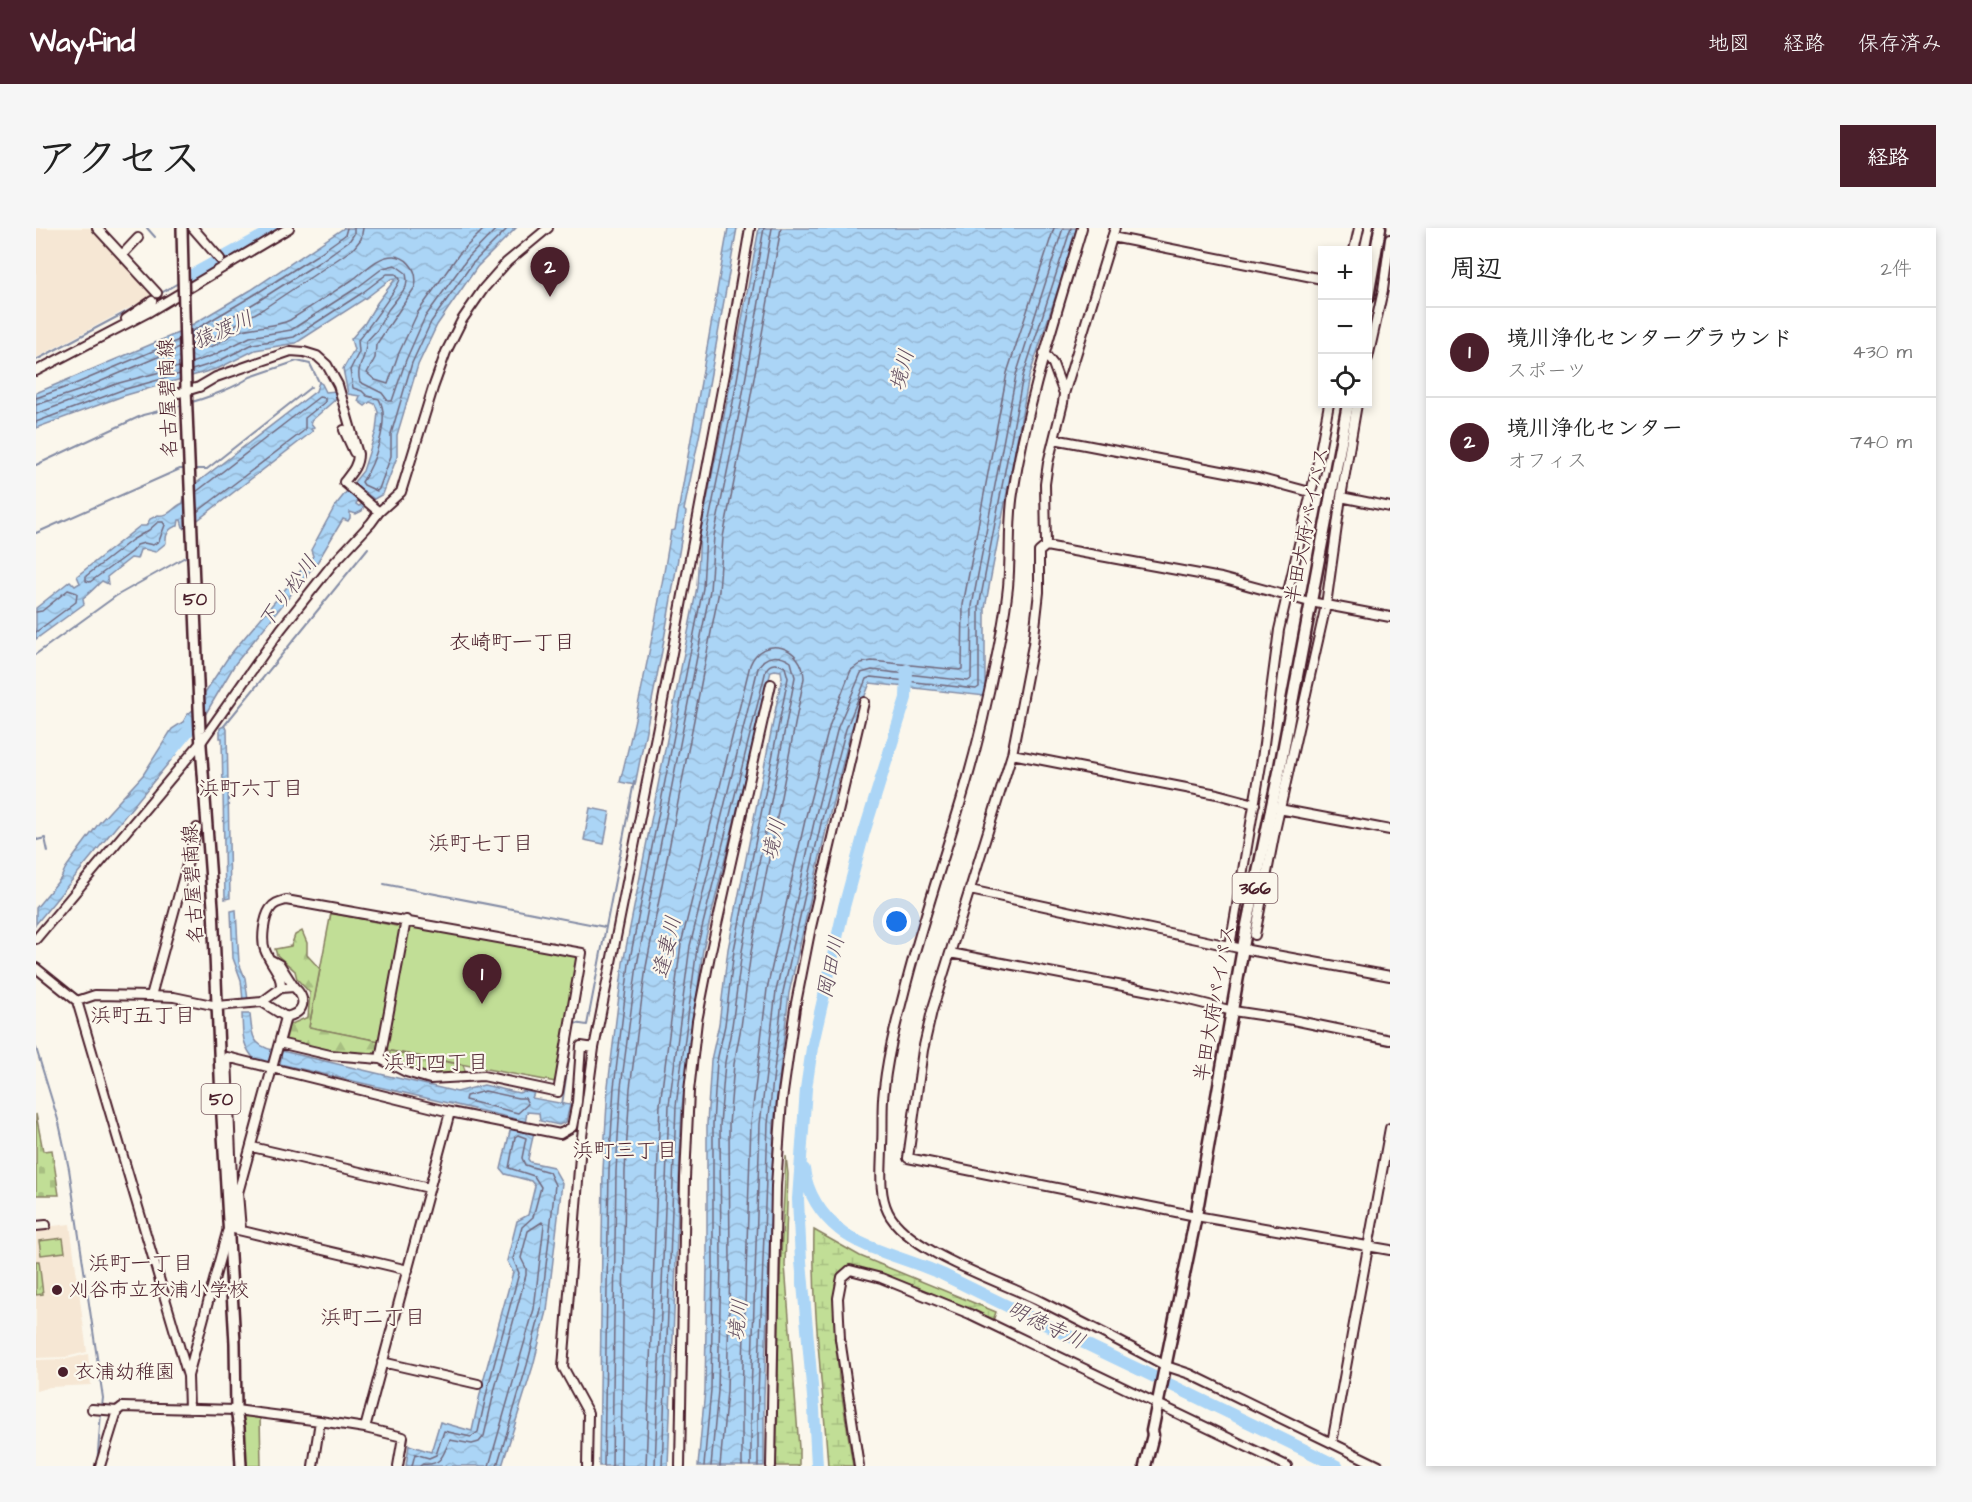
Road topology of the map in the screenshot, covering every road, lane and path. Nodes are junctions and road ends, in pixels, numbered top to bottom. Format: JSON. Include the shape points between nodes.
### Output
{"nodes":[{"id":1,"x":98,"y":228,"type":"edge"},
{"id":2,"x":182,"y":228,"type":"edge"},
{"id":3,"x":193,"y":228,"type":"edge"},
{"id":4,"x":289,"y":228,"type":"edge"},
{"id":5,"x":548,"y":228,"type":"edge"},
{"id":6,"x":750,"y":228,"type":"edge"},
{"id":7,"x":1082,"y":228,"type":"edge"},
{"id":8,"x":1115,"y":228,"type":"edge"},
{"id":9,"x":1359,"y":228,"type":"edge"},
{"id":10,"x":1380,"y":228,"type":"edge"},
{"id":11,"x":1112,"y":237,"type":"junction"},
{"id":12,"x":138,"y":238,"type":"dead end"},
{"id":13,"x":1390,"y":239,"type":"edge"},
{"id":14,"x":1355,"y":246,"type":"edge"},
{"id":15,"x":122,"y":255,"type":"junction"},
{"id":16,"x":220,"y":258,"type":"dead end"},
{"id":17,"x":1318,"y":278,"type":"edge"},
{"id":18,"x":1379,"y":291,"type":"edge"},
{"id":19,"x":157,"y":293,"type":"dead end"},
{"id":20,"x":152,"y":301,"type":"dead end"},
{"id":21,"x":117,"y":329,"type":"junction"},
{"id":22,"x":1044,"y":353,"type":"junction"},
{"id":23,"x":1369,"y":354,"type":"edge"},
{"id":24,"x":36,"y":371,"type":"edge"},
{"id":25,"x":1064,"y":394,"type":"junction"},
{"id":26,"x":185,"y":396,"type":"junction"},
{"id":27,"x":1328,"y":408,"type":"edge"},
{"id":28,"x":1347,"y":408,"type":"edge"},
{"id":29,"x":1356,"y":408,"type":"edge"},
{"id":30,"x":344,"y":430,"type":"dead end"},
{"id":31,"x":1054,"y":439,"type":"junction"},
{"id":32,"x":358,"y":462,"type":"junction"},
{"id":33,"x":1310,"y":492,"type":"junction"},
{"id":34,"x":1341,"y":497,"type":"junction"},
{"id":35,"x":1390,"y":507,"type":"edge"},
{"id":36,"x":377,"y":511,"type":"junction"},
{"id":37,"x":1046,"y":546,"type":"junction"},
{"id":38,"x":1286,"y":597,"type":"junction"},
{"id":39,"x":1306,"y":601,"type":"dead end"},
{"id":40,"x":1316,"y":603,"type":"dead end"},
{"id":41,"x":1326,"y":605,"type":"junction"},
{"id":42,"x":1390,"y":617,"type":"edge"},
{"id":43,"x":771,"y":684,"type":"dead end"},
{"id":44,"x":864,"y":702,"type":"dead end"},
{"id":45,"x":201,"y":737,"type":"junction"},
{"id":46,"x":1012,"y":754,"type":"junction"},
{"id":47,"x":1254,"y":804,"type":"junction"},
{"id":48,"x":1280,"y":809,"type":"junction"},
{"id":49,"x":197,"y":828,"type":"dead end"},
{"id":50,"x":1390,"y":830,"type":"edge"},
{"id":51,"x":970,"y":890,"type":"junction"},
{"id":52,"x":406,"y":920,"type":"junction"},
{"id":53,"x":1256,"y":935,"type":"dead end"},
{"id":54,"x":36,"y":939,"type":"edge"},
{"id":55,"x":1230,"y":946,"type":"junction"},
{"id":56,"x":1243,"y":949,"type":"junction"},
{"id":57,"x":950,"y":953,"type":"junction"},
{"id":58,"x":270,"y":959,"type":"junction"},
{"id":59,"x":36,"y":968,"type":"edge"},
{"id":60,"x":1390,"y":976,"type":"edge"},
{"id":61,"x":294,"y":987,"type":"junction"},
{"id":62,"x":281,"y":988,"type":"junction"},
{"id":63,"x":151,"y":996,"type":"junction"},
{"id":64,"x":77,"y":1001,"type":"junction"},
{"id":65,"x":262,"y":1002,"type":"junction"},
{"id":66,"x":217,"y":1006,"type":"junction"},
{"id":67,"x":1233,"y":1011,"type":"junction"},
{"id":68,"x":286,"y":1017,"type":"junction"},
{"id":69,"x":1390,"y":1040,"type":"edge"},
{"id":70,"x":279,"y":1043,"type":"junction"},
{"id":71,"x":594,"y":1048,"type":"junction"},
{"id":72,"x":380,"y":1059,"type":"junction"},
{"id":73,"x":271,"y":1067,"type":"junction"},
{"id":74,"x":450,"y":1112,"type":"junction"},
{"id":75,"x":1390,"y":1128,"type":"edge"},
{"id":76,"x":252,"y":1147,"type":"junction"},
{"id":77,"x":429,"y":1188,"type":"junction"},
{"id":78,"x":1196,"y":1215,"type":"junction"},
{"id":79,"x":46,"y":1225,"type":"dead end"},
{"id":80,"x":36,"y":1226,"type":"edge"},
{"id":81,"x":241,"y":1230,"type":"junction"},
{"id":82,"x":227,"y":1232,"type":"junction"},
{"id":83,"x":1369,"y":1247,"type":"junction"},
{"id":84,"x":1390,"y":1250,"type":"edge"},
{"id":85,"x":408,"y":1269,"type":"junction"},
{"id":86,"x":382,"y":1362,"type":"junction"},
{"id":87,"x":1166,"y":1370,"type":"junction"},
{"id":88,"x":188,"y":1376,"type":"junction"},
{"id":89,"x":478,"y":1383,"type":"dead end"},
{"id":90,"x":1159,"y":1399,"type":"junction"},
{"id":91,"x":99,"y":1409,"type":"dead end"},
{"id":92,"x":189,"y":1409,"type":"junction"},
{"id":93,"x":236,"y":1410,"type":"junction"},
{"id":94,"x":117,"y":1411,"type":"junction"},
{"id":95,"x":320,"y":1421,"type":"junction"},
{"id":96,"x":365,"y":1428,"type":"junction"},
{"id":97,"x":1152,"y":1431,"type":"junction"},
{"id":98,"x":1332,"y":1443,"type":"junction"},
{"id":99,"x":100,"y":1466,"type":"edge"},
{"id":100,"x":241,"y":1466,"type":"edge"},
{"id":101,"x":313,"y":1466,"type":"edge"},
{"id":102,"x":398,"y":1466,"type":"edge"},
{"id":103,"x":585,"y":1466,"type":"edge"},
{"id":104,"x":681,"y":1466,"type":"edge"},
{"id":105,"x":771,"y":1466,"type":"edge"},
{"id":106,"x":860,"y":1466,"type":"edge"},
{"id":107,"x":1139,"y":1466,"type":"edge"},
{"id":108,"x":1145,"y":1466,"type":"edge"},
{"id":109,"x":1287,"y":1466,"type":"edge"},
{"id":110,"x":1379,"y":1466,"type":"edge"}],
"edges":[{"from":1,"to":15,"type":"street"},
{"from":2,"to":26,"type":"main road","name":"名古屋碧南線","number":"50","bridge":true},
{"from":3,"to":16,"type":"street"},
{"from":4,"to":21,"type":"street"},
{"from":5,"to":36,"type":"street","via":[[507,262],[462,320],[433,388],[401,492]]},
{"from":6,"to":71,"type":"street"},
{"from":7,"to":22,"type":"street"},
{"from":8,"to":11,"type":"street"},
{"from":9,"to":14,"type":"street"},
{"from":10,"to":18,"type":"highway"},
{"from":11,"to":17,"type":"street"},
{"from":11,"to":25,"type":"street"},
{"from":12,"to":15,"type":"street"},
{"from":13,"to":18,"type":"street"},
{"from":15,"to":19,"type":"street"},
{"from":18,"to":23,"type":"street"},
{"from":20,"to":21,"type":"street","via":[[122,321]]},
{"from":21,"to":24,"type":"street"},
{"from":22,"to":25,"type":"street","via":[[1053,364]]},
{"from":22,"to":87,"type":"street","via":[[1013,495],[1008,584],[986,708],[961,807],[895,1025],[883,1099],[884,1203],[893,1221],[923,1245],[1088,1325]]},
{"from":25,"to":31,"type":"street"},
{"from":26,"to":32,"type":"street","via":[[216,377],[291,351],[317,356],[338,385]]},
{"from":26,"to":45,"type":"main road","name":"名古屋碧南線","number":"50"},
{"from":27,"to":33,"type":"street"},
{"from":28,"to":56,"type":"highway","name":"半田大府パイパス","number":"366"},
{"from":29,"to":34,"type":"street"},
{"from":30,"to":32,"type":"street"},
{"from":31,"to":33,"type":"street","via":[[1258,478]]},
{"from":31,"to":37,"type":"street","via":[[1045,484]]},
{"from":32,"to":36,"type":"street","via":[[344,482]]},
{"from":33,"to":38,"type":"street"},
{"from":34,"to":35,"type":"street"},
{"from":34,"to":41,"type":"street"},
{"from":36,"to":45,"type":"street","via":[[281,629]]},
{"from":37,"to":38,"type":"street","via":[[1221,579]]},
{"from":37,"to":46,"type":"street","via":[[1039,552],[1033,645]]},
{"from":38,"to":39,"type":"street"},
{"from":38,"to":47,"type":"street"},
{"from":40,"to":41,"type":"street"},
{"from":41,"to":42,"type":"street"},
{"from":41,"to":48,"type":"street"},
{"from":43,"to":104,"type":"street","via":[[697,1021],[685,1178]]},
{"from":44,"to":105,"type":"street","via":[[811,927],[782,1100],[776,1186]]},
{"from":45,"to":54,"type":"street"},
{"from":45,"to":66,"type":"main road","name":"名古屋碧南線","number":"50"},
{"from":46,"to":47,"type":"street"},
{"from":46,"to":51,"type":"street"},
{"from":47,"to":55,"type":"street"},
{"from":48,"to":50,"type":"street"},
{"from":48,"to":53,"type":"street"},
{"from":49,"to":63,"type":"street"},
{"from":51,"to":55,"type":"street"},
{"from":51,"to":57,"type":"street"},
{"from":52,"to":58,"type":"street","via":[[299,901],[275,903],[268,910],[263,935]]},
{"from":52,"to":72,"type":"street"},
{"from":52,"to":72,"type":"street","via":[[582,953],[558,1092],[483,1076],[430,1079]]},
{"from":55,"to":56,"type":"street"},
{"from":56,"to":60,"type":"street"},
{"from":56,"to":67,"type":"highway","name":"半田大府パイパス","number":"366"},
{"from":57,"to":67,"type":"street","via":[[1166,994]]},
{"from":57,"to":78,"type":"street","via":[[923,1050],[908,1158]]},
{"from":58,"to":61,"type":"street","via":[[280,965]]},
{"from":58,"to":62,"type":"street","via":[[282,979]]},
{"from":59,"to":64,"type":"street"},
{"from":61,"to":62,"type":"street"},
{"from":61,"to":68,"type":"street","via":[[303,1000],[301,1008],[296,1015]]},
{"from":62,"to":65,"type":"street"},
{"from":63,"to":64,"type":"street","via":[[95,995]]},
{"from":63,"to":66,"type":"street"},
{"from":64,"to":88,"type":"street"},
{"from":65,"to":66,"type":"street"},
{"from":65,"to":68,"type":"street"},
{"from":66,"to":82,"type":"main road","name":"名古屋碧南線","number":"50"},
{"from":67,"to":69,"type":"street"},
{"from":67,"to":78,"type":"highway","name":"半田大府パイパス","number":"366"},
{"from":68,"to":70,"type":"street"},
{"from":70,"to":72,"type":"street"},
{"from":70,"to":73,"type":"street"},
{"from":71,"to":74,"type":"street","via":[[581,1046],[572,1127],[560,1134]]},
{"from":71,"to":103,"type":"street","via":[[581,1144],[563,1367],[588,1413]]},
{"from":73,"to":74,"type":"street"},
{"from":73,"to":76,"type":"street"},
{"from":73,"to":81,"type":"street","via":[[227,1057],[234,1229]]},
{"from":74,"to":77,"type":"street"},
{"from":75,"to":83,"type":"street"},
{"from":76,"to":77,"type":"street"},
{"from":76,"to":81,"type":"street","via":[[238,1193]]},
{"from":77,"to":85,"type":"street"},
{"from":78,"to":83,"type":"street"},
{"from":78,"to":87,"type":"highway","name":"半田大府パイパス","number":"366"},
{"from":79,"to":80,"type":"street"},
{"from":81,"to":85,"type":"street"},
{"from":82,"to":88,"type":"street"},
{"from":82,"to":93,"type":"main road","name":"名古屋碧南線","number":"50"},
{"from":83,"to":84,"type":"street"},
{"from":83,"to":98,"type":"street"},
{"from":85,"to":86,"type":"street"},
{"from":86,"to":89,"type":"street"},
{"from":86,"to":96,"type":"street"},
{"from":87,"to":90,"type":"highway","name":"半田大府パイパス","number":"366"},
{"from":87,"to":98,"type":"street","via":[[1190,1374]]},
{"from":88,"to":92,"type":"street"},
{"from":90,"to":97,"type":"highway","name":"半田大府パイパス","number":"366"},
{"from":90,"to":106,"type":"street","via":[[970,1314],[881,1278],[850,1270],[842,1277],[838,1298],[840,1339]]},
{"from":90,"to":109,"type":"street"},
{"from":91,"to":94,"type":"street"},
{"from":92,"to":93,"type":"street"},
{"from":92,"to":94,"type":"street","via":[[122,1407]]},
{"from":93,"to":95,"type":"street"},
{"from":93,"to":100,"type":"main road","name":"名古屋碧南線","number":"50"},
{"from":94,"to":99,"type":"street"},
{"from":95,"to":96,"type":"street"},
{"from":95,"to":101,"type":"street"},
{"from":96,"to":102,"type":"street","via":[[403,1437]]},
{"from":97,"to":107,"type":"highway","name":"半田大府パイパス","number":"366"},
{"from":97,"to":108,"type":"highway","name":"半田大府パイパス","number":"366"},
{"from":98,"to":110,"type":"street"}]}
